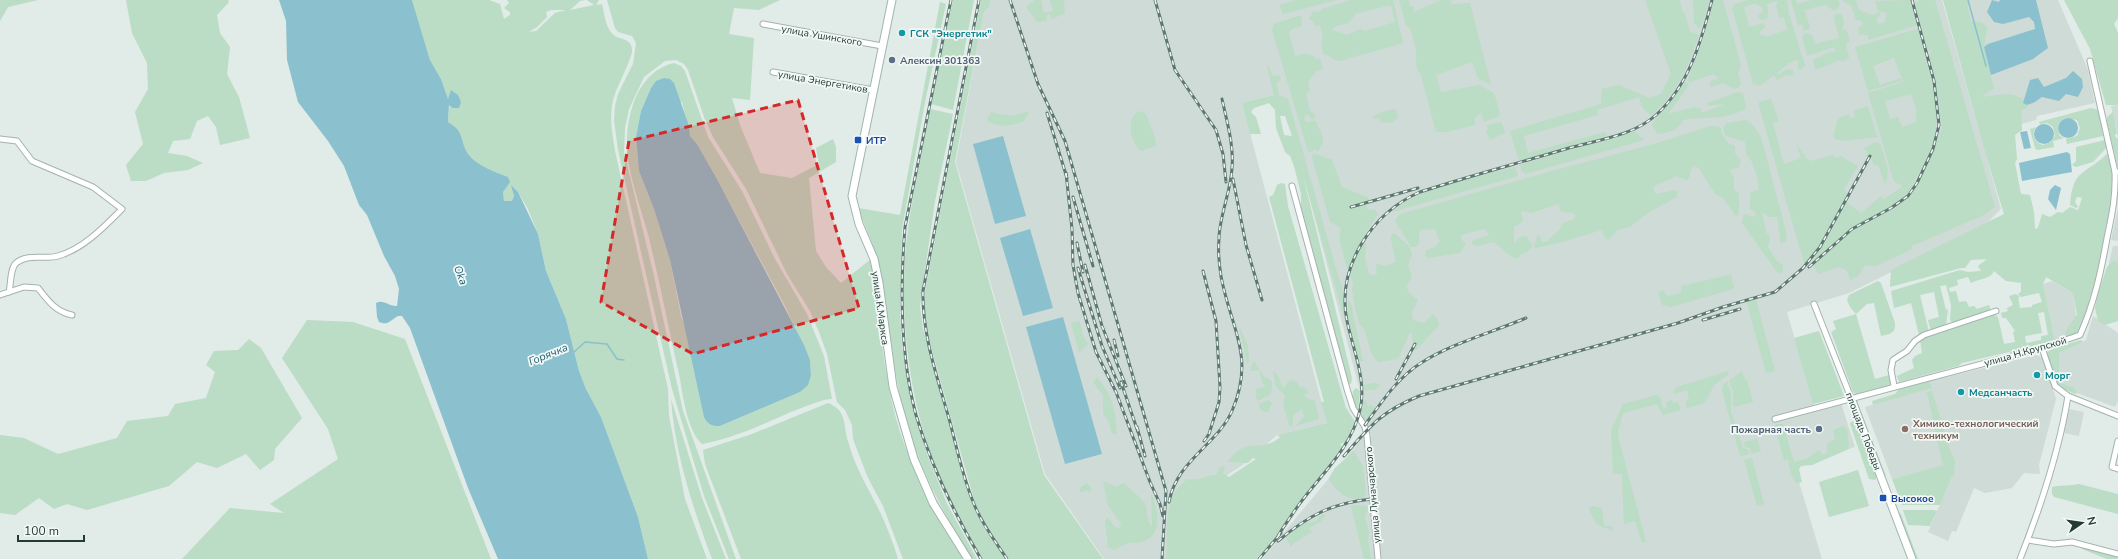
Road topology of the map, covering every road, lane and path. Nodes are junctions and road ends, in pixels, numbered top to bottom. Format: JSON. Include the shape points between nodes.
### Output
{"nodes":[{"id":1,"x":892,"y":0,"type":"edge"},
{"id":2,"x":763,"y":24,"type":"dead end"},
{"id":3,"x":882,"y":46,"type":"junction"},
{"id":4,"x":2090,"y":61,"type":"dead end"},
{"id":5,"x":773,"y":72,"type":"dead end"},
{"id":6,"x":873,"y":90,"type":"junction"},
{"id":7,"x":0,"y":139,"type":"edge"},
{"id":8,"x":2116,"y":172,"type":"edge"},
{"id":9,"x":1292,"y":186,"type":"dead end"},
{"id":10,"x":9,"y":292,"type":"junction"},
{"id":11,"x":0,"y":295,"type":"edge"},
{"id":12,"x":1814,"y":304,"type":"dead end"},
{"id":13,"x":1996,"y":311,"type":"dead end"},
{"id":14,"x":72,"y":315,"type":"dead end"},
{"id":15,"x":2042,"y":348,"type":"junction"},
{"id":16,"x":1894,"y":386,"type":"junction"},
{"id":17,"x":2068,"y":396,"type":"junction"},
{"id":18,"x":1851,"y":398,"type":"junction"},
{"id":19,"x":2118,"y":416,"type":"edge"},
{"id":20,"x":1775,"y":419,"type":"dead end"},
{"id":21,"x":2118,"y":441,"type":"edge"},
{"id":22,"x":2118,"y":469,"type":"edge"},
{"id":23,"x":2028,"y":540,"type":"junction"},
{"id":24,"x":2118,"y":554,"type":"edge"},
{"id":25,"x":968,"y":559,"type":"edge"},
{"id":26,"x":1378,"y":559,"type":"edge"},
{"id":27,"x":1912,"y":559,"type":"edge"},
{"id":28,"x":2020,"y":559,"type":"edge"}],
"edges":[{"from":1,"to":3,"type":"main road","name":"улица К.Маркса"},
{"from":2,"to":3,"type":"street","name":"улица Ушинского"},
{"from":3,"to":6,"type":"main road","name":"улица К.Маркса"},
{"from":4,"to":8,"type":"street","name":"улица Н.Крупской"},
{"from":5,"to":6,"type":"street","name":"улица Энергетиков"},
{"from":6,"to":25,"type":"main road","name":"улица К.Маркса","via":[[853,185],[854,207],[874,259],[893,387],[914,460],[933,503]]},
{"from":7,"to":10,"type":"street","via":[[17,141],[32,161],[92,187],[122,209],[79,247],[57,257],[31,257],[17,263],[12,268]]},
{"from":8,"to":15,"type":"street","name":"улица Н.Крупской","via":[[2116,194],[2090,312],[2080,335]]},
{"from":9,"to":26,"type":"street","name":"улица Луначарского","via":[[1349,396],[1366,430]]},
{"from":10,"to":11,"type":"street"},
{"from":10,"to":14,"type":"street","via":[[24,287],[38,288],[48,302],[61,313]]},
{"from":12,"to":18,"type":"street","name":"площадь Победы"},
{"from":13,"to":16,"type":"street","via":[[1918,338],[1907,351],[1893,360],[1891,370]]},
{"from":15,"to":16,"type":"street","name":"улица Н.Крупской"},
{"from":15,"to":17,"type":"street","via":[[2055,386]]},
{"from":16,"to":18,"type":"street","name":"улица Н.Крупской"},
{"from":17,"to":19,"type":"street"},
{"from":17,"to":23,"type":"street","via":[[2062,434]]},
{"from":18,"to":20,"type":"street","name":"улица Н.Крупской"},
{"from":18,"to":27,"type":"main road","name":"площадь Победы"},
{"from":21,"to":22,"type":"street","via":[[2112,467]]},
{"from":23,"to":24,"type":"street","via":[[2054,544],[2072,542]]},
{"from":23,"to":28,"type":"street"}]}
